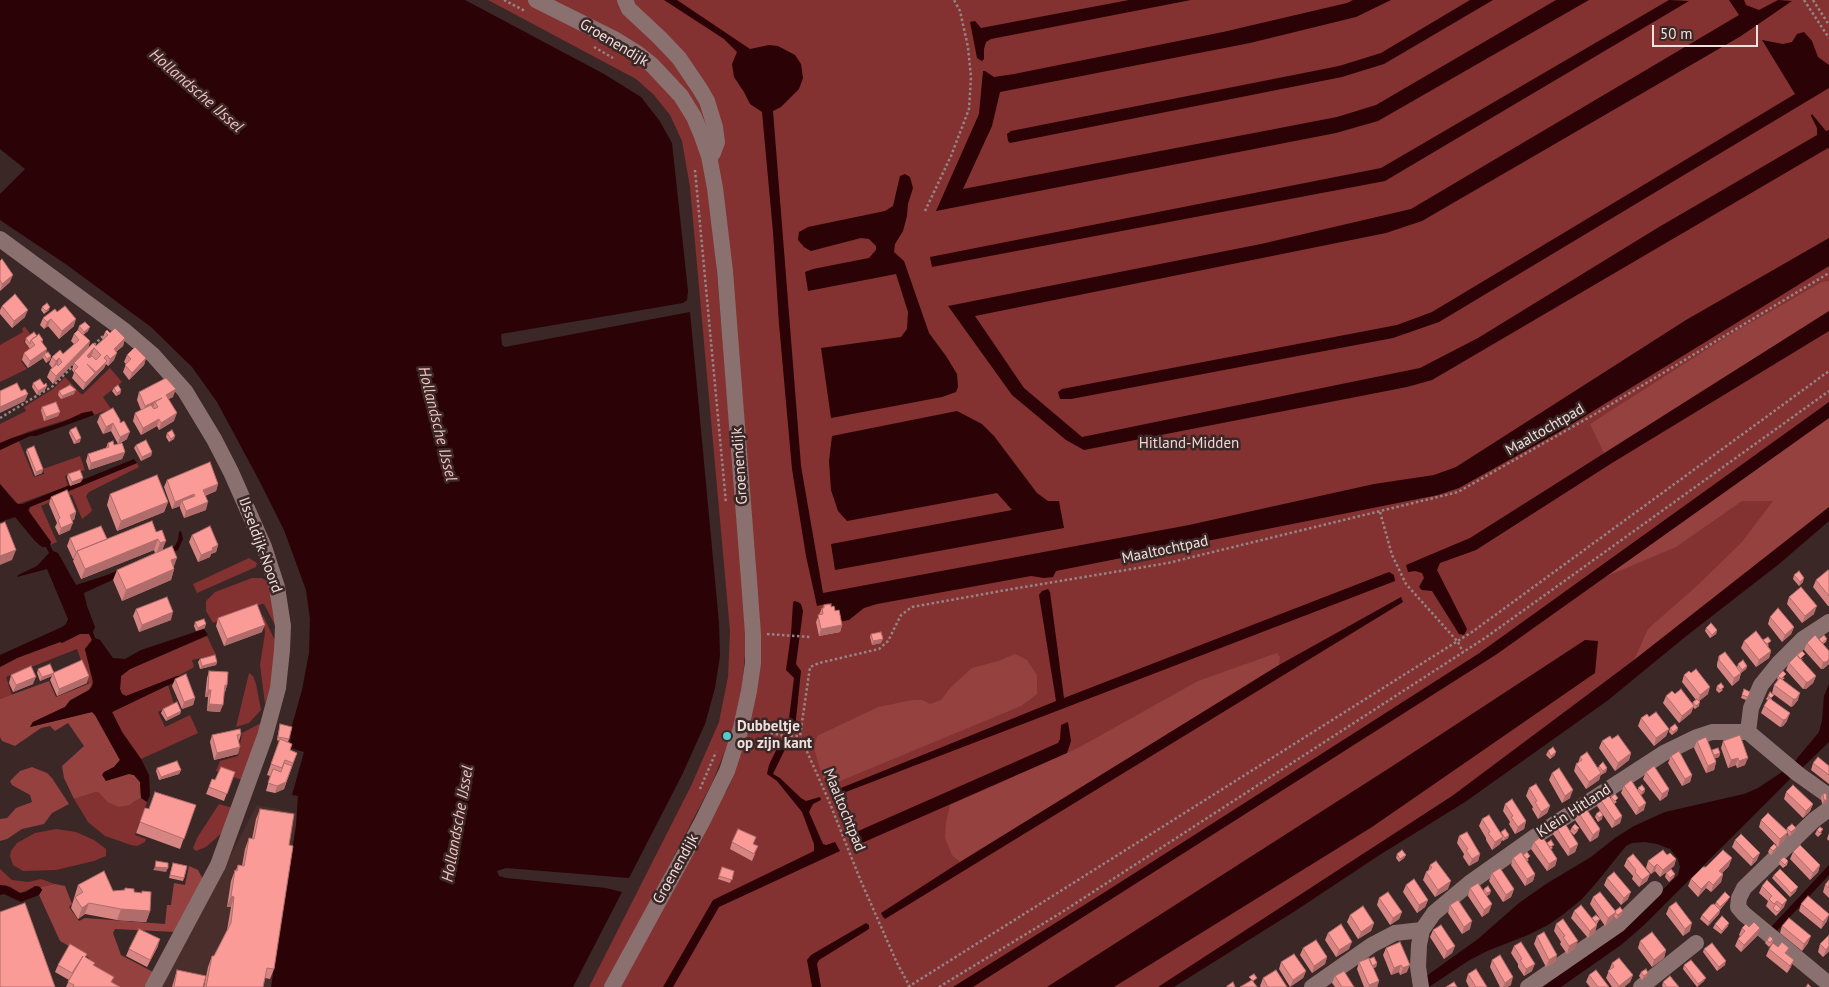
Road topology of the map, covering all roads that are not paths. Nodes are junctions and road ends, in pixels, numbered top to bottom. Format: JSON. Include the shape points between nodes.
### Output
{"nodes":[{"id":1,"x":625,"y":0,"type":"edge"},
{"id":2,"x":533,"y":7,"type":"edge"},
{"id":3,"x":709,"y":156,"type":"junction"},
{"id":4,"x":0,"y":240,"type":"edge"},
{"id":5,"x":1829,"y":622,"type":"edge"},
{"id":6,"x":1748,"y":732,"type":"junction"},
{"id":7,"x":1829,"y":796,"type":"edge"},
{"id":8,"x":1829,"y":809,"type":"edge"},
{"id":9,"x":1655,"y":889,"type":"dead end"},
{"id":10,"x":1422,"y":930,"type":"junction"},
{"id":11,"x":1696,"y":942,"type":"dead end"},
{"id":12,"x":1829,"y":984,"type":"edge"},
{"id":13,"x":153,"y":987,"type":"edge"},
{"id":14,"x":612,"y":987,"type":"edge"},
{"id":15,"x":1312,"y":987,"type":"edge"},
{"id":16,"x":1421,"y":987,"type":"edge"},
{"id":17,"x":1528,"y":987,"type":"edge"},
{"id":18,"x":1641,"y":987,"type":"edge"}],
"edges":[{"from":1,"to":3,"type":"street","via":[[629,9],[679,58],[700,89],[716,134],[716,148]]},
{"from":2,"to":3,"type":"street","name":"Groenendijk","via":[[616,40],[652,65],[681,96],[694,117]]},
{"from":3,"to":14,"type":"street","name":"Groenendijk","via":[[716,188],[725,271],[753,663],[741,728],[727,771]]},
{"from":4,"to":13,"type":"street","name":"IJsseldijk-Noord","via":[[125,331],[184,391],[231,472],[264,547],[277,587],[283,626],[282,650],[278,688],[265,736],[218,865]]},
{"from":5,"to":6,"type":"street","via":[[1803,639],[1761,685],[1751,708]]},
{"from":6,"to":7,"type":"street"},
{"from":6,"to":10,"type":"street","name":"Klein Hitland","via":[[1712,732],[1664,753],[1471,882],[1434,913]]},
{"from":8,"to":12,"type":"street","via":[[1744,888],[1738,907]]},
{"from":9,"to":17,"type":"street","via":[[1618,925]]},
{"from":10,"to":15,"type":"street","via":[[1395,934],[1372,945]]},
{"from":10,"to":16,"type":"street","name":"Klein Hitland","via":[[1418,966]]},
{"from":11,"to":18,"type":"street"}]}
